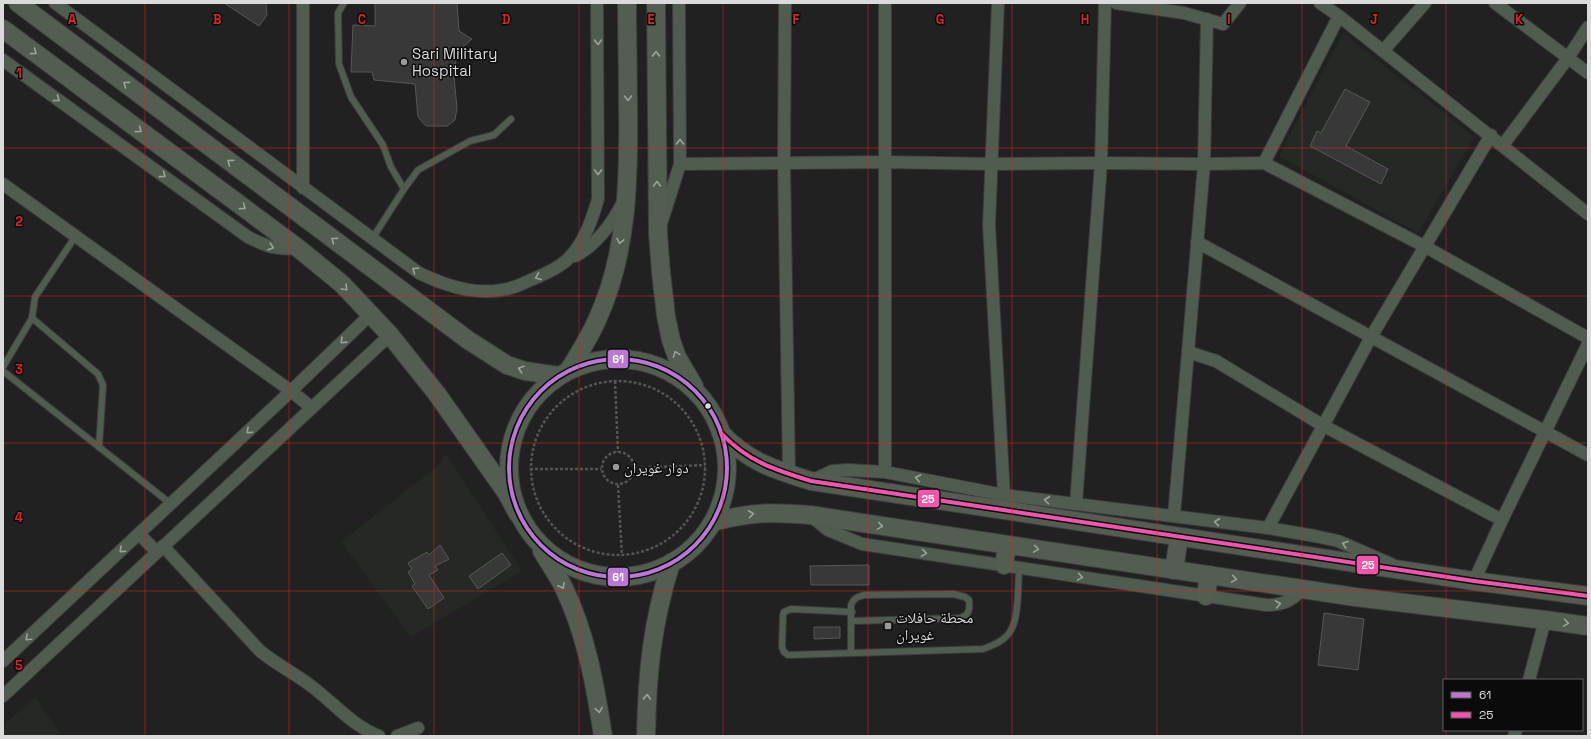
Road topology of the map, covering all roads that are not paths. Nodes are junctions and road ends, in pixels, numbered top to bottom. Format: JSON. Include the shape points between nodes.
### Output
{"nodes":[{"id":1,"x":18,"y":3,"type":"edge"},
{"id":2,"x":55,"y":3,"type":"edge"},
{"id":3,"x":303,"y":3,"type":"edge"},
{"id":4,"x":344,"y":3,"type":"edge"},
{"id":5,"x":598,"y":3,"type":"edge"},
{"id":6,"x":627,"y":3,"type":"edge"},
{"id":7,"x":656,"y":3,"type":"edge"},
{"id":8,"x":679,"y":3,"type":"edge"},
{"id":9,"x":785,"y":3,"type":"edge"},
{"id":10,"x":885,"y":3,"type":"edge"},
{"id":11,"x":998,"y":3,"type":"edge"},
{"id":12,"x":1105,"y":3,"type":"edge"},
{"id":13,"x":1116,"y":3,"type":"edge"},
{"id":14,"x":1240,"y":3,"type":"edge"},
{"id":15,"x":1320,"y":3,"type":"edge"},
{"id":16,"x":1425,"y":3,"type":"edge"},
{"id":17,"x":1495,"y":3,"type":"edge"},
{"id":18,"x":1339,"y":16,"type":"junction"},
{"id":19,"x":1207,"y":19,"type":"junction"},
{"id":20,"x":1588,"y":27,"type":"edge"},
{"id":21,"x":3,"y":29,"type":"edge"},
{"id":22,"x":1383,"y":51,"type":"junction"},
{"id":23,"x":1568,"y":58,"type":"junction"},
{"id":24,"x":3,"y":60,"type":"edge"},
{"id":25,"x":1588,"y":73,"type":"edge"},
{"id":26,"x":511,"y":119,"type":"dead end"},
{"id":27,"x":1491,"y":135,"type":"junction"},
{"id":28,"x":1503,"y":145,"type":"junction"},
{"id":29,"x":885,"y":162,"type":"junction"},
{"id":30,"x":1101,"y":163,"type":"junction"},
{"id":31,"x":1264,"y":163,"type":"junction"},
{"id":32,"x":680,"y":164,"type":"junction"},
{"id":33,"x":784,"y":164,"type":"junction"},
{"id":34,"x":992,"y":164,"type":"junction"},
{"id":35,"x":1204,"y":164,"type":"junction"},
{"id":36,"x":3,"y":184,"type":"edge"},
{"id":37,"x":303,"y":188,"type":"junction"},
{"id":38,"x":404,"y":189,"type":"junction"},
{"id":39,"x":627,"y":194,"type":"junction"},
{"id":40,"x":1588,"y":214,"type":"edge"},
{"id":41,"x":658,"y":234,"type":"junction"},
{"id":42,"x":75,"y":237,"type":"junction"},
{"id":43,"x":372,"y":239,"type":"junction"},
{"id":44,"x":1197,"y":242,"type":"junction"},
{"id":45,"x":1424,"y":246,"type":"junction"},
{"id":46,"x":298,"y":248,"type":"junction"},
{"id":47,"x":568,"y":260,"type":"junction"},
{"id":48,"x":371,"y":314,"type":"junction"},
{"id":49,"x":32,"y":318,"type":"junction"},
{"id":50,"x":390,"y":335,"type":"junction"},
{"id":51,"x":1371,"y":337,"type":"junction"},
{"id":52,"x":1588,"y":338,"type":"edge"},
{"id":53,"x":1588,"y":344,"type":"edge"},
{"id":54,"x":1188,"y":352,"type":"junction"},
{"id":55,"x":3,"y":368,"type":"edge"},
{"id":56,"x":3,"y":371,"type":"edge"},
{"id":57,"x":564,"y":373,"type":"junction"},
{"id":58,"x":291,"y":391,"type":"junction"},
{"id":59,"x":703,"y":400,"type":"junction"},
{"id":60,"x":312,"y":408,"type":"junction"},
{"id":61,"x":1322,"y":426,"type":"junction"},
{"id":62,"x":1545,"y":432,"type":"junction"},
{"id":63,"x":721,"y":433,"type":"junction"},
{"id":64,"x":99,"y":447,"type":"junction"},
{"id":65,"x":1588,"y":455,"type":"edge"},
{"id":66,"x":885,"y":472,"type":"junction"},
{"id":67,"x":789,"y":474,"type":"junction"},
{"id":68,"x":811,"y":481,"type":"junction"},
{"id":69,"x":1004,"y":495,"type":"junction"},
{"id":70,"x":171,"y":504,"type":"junction"},
{"id":71,"x":1076,"y":504,"type":"junction"},
{"id":72,"x":518,"y":514,"type":"junction"},
{"id":73,"x":810,"y":515,"type":"junction"},
{"id":74,"x":1174,"y":516,"type":"junction"},
{"id":75,"x":1502,"y":520,"type":"junction"},
{"id":76,"x":713,"y":522,"type":"junction"},
{"id":77,"x":1268,"y":528,"type":"junction"},
{"id":78,"x":139,"y":534,"type":"junction"},
{"id":79,"x":1179,"y":537,"type":"junction"},
{"id":80,"x":536,"y":540,"type":"junction"},
{"id":81,"x":1007,"y":545,"type":"junction"},
{"id":82,"x":160,"y":549,"type":"junction"},
{"id":83,"x":671,"y":563,"type":"junction"},
{"id":84,"x":1012,"y":566,"type":"junction"},
{"id":85,"x":1174,"y":570,"type":"junction"},
{"id":86,"x":1406,"y":571,"type":"junction"},
{"id":87,"x":1209,"y":575,"type":"junction"},
{"id":88,"x":1474,"y":582,"type":"junction"},
{"id":89,"x":1303,"y":590,"type":"junction"},
{"id":90,"x":1552,"y":591,"type":"junction"},
{"id":91,"x":1206,"y":596,"type":"junction"},
{"id":92,"x":1588,"y":596,"type":"edge"},
{"id":93,"x":852,"y":612,"type":"junction"},
{"id":94,"x":1545,"y":620,"type":"junction"},
{"id":95,"x":851,"y":621,"type":"junction"},
{"id":96,"x":1588,"y":626,"type":"edge"},
{"id":97,"x":851,"y":653,"type":"junction"},
{"id":98,"x":3,"y":661,"type":"edge"},
{"id":99,"x":1529,"y":679,"type":"edge"},
{"id":100,"x":3,"y":696,"type":"edge"},
{"id":101,"x":418,"y":728,"type":"dead end"},
{"id":102,"x":379,"y":736,"type":"edge"},
{"id":103,"x":397,"y":736,"type":"edge"},
{"id":104,"x":604,"y":736,"type":"edge"},
{"id":105,"x":646,"y":736,"type":"edge"}],
"edges":[{"from":57,"to":1,"type":"main road","one_way":true,"via":[[524,371],[507,365],[468,340]]},
{"from":2,"to":37,"type":"street"},
{"from":3,"to":37,"type":"street"},
{"from":4,"to":38,"type":"lane","via":[[338,13],[339,64],[350,97],[383,145],[391,167]]},
{"from":5,"to":47,"type":"street","one_way":true,"via":[[598,199],[585,235]]},
{"from":6,"to":39,"type":"main road","one_way":true},
{"from":41,"to":7,"type":"main road","one_way":true},
{"from":32,"to":8,"type":"street","one_way":true},
{"from":9,"to":33,"type":"street"},
{"from":10,"to":29,"type":"street"},
{"from":11,"to":34,"type":"street"},
{"from":12,"to":30,"type":"street"},
{"from":13,"to":19,"type":"street"},
{"from":14,"to":19,"type":"street","via":[[1223,24]]},
{"from":15,"to":18,"type":"street"},
{"from":16,"to":22,"type":"street"},
{"from":17,"to":23,"type":"street"},
{"from":18,"to":22,"type":"street"},
{"from":18,"to":31,"type":"street"},
{"from":19,"to":35,"type":"street"},
{"from":20,"to":23,"type":"street"},
{"from":21,"to":46,"type":"main road","one_way":true},
{"from":22,"to":27,"type":"street"},
{"from":23,"to":25,"type":"street"},
{"from":23,"to":28,"type":"street"},
{"from":24,"to":46,"type":"street","one_way":true,"via":[[248,237],[281,250]]},
{"from":26,"to":38,"type":"lane","via":[[494,135],[470,141],[418,170]]},
{"from":27,"to":28,"type":"street"},
{"from":27,"to":45,"type":"street"},
{"from":28,"to":40,"type":"street"},
{"from":29,"to":33,"type":"street"},
{"from":29,"to":34,"type":"street"},
{"from":29,"to":66,"type":"street"},
{"from":30,"to":34,"type":"street"},
{"from":30,"to":35,"type":"street"},
{"from":30,"to":71,"type":"street"},
{"from":31,"to":35,"type":"street"},
{"from":31,"to":45,"type":"street"},
{"from":32,"to":33,"type":"street"},
{"from":32,"to":41,"type":"street"},
{"from":33,"to":67,"type":"street"},
{"from":34,"to":69,"type":"street","via":[[989,225]]},
{"from":35,"to":44,"type":"street"},
{"from":36,"to":42,"type":"street"},
{"from":37,"to":43,"type":"street"},
{"from":38,"to":43,"type":"lane"},
{"from":39,"to":47,"type":"street","via":[[605,231],[582,252]]},
{"from":39,"to":57,"type":"main road","one_way":true,"via":[[623,227],[610,285],[598,319]]},
{"from":59,"to":41,"type":"main road","one_way":true,"via":[[677,357],[671,340],[666,316]]},
{"from":42,"to":49,"type":"lane","via":[[34,297]]},
{"from":42,"to":58,"type":"street"},
{"from":47,"to":43,"type":"street","one_way":true,"via":[[543,275],[516,286],[497,291],[460,290],[419,273]]},
{"from":44,"to":51,"type":"street"},
{"from":44,"to":54,"type":"street"},
{"from":45,"to":51,"type":"street"},
{"from":45,"to":52,"type":"street"},
{"from":46,"to":48,"type":"main road","one_way":true,"via":[[342,284]]},
{"from":48,"to":50,"type":"main road"},
{"from":48,"to":58,"type":"street","one_way":true},
{"from":49,"to":55,"type":"lane"},
{"from":49,"to":64,"type":"lane","via":[[98,374],[103,385]]},
{"from":50,"to":60,"type":"street"},
{"from":50,"to":72,"type":"main road","via":[[437,394],[506,492]]},
{"from":51,"to":61,"type":"street"},
{"from":51,"to":62,"type":"street"},
{"from":53,"to":62,"type":"street"},
{"from":54,"to":61,"type":"street","via":[[1216,361]]},
{"from":54,"to":74,"type":"street"},
{"from":56,"to":64,"type":"lane"},
{"from":57,"to":59,"type":"main road","via":[[594,362],[635,361],[672,374]]},
{"from":57,"to":72,"type":"main road","via":[[537,394],[515,430],[508,473]]},
{"from":58,"to":60,"type":"street"},
{"from":58,"to":70,"type":"street","one_way":true},
{"from":59,"to":63,"type":"main road"},
{"from":60,"to":82,"type":"street"},
{"from":61,"to":75,"type":"street"},
{"from":61,"to":77,"type":"street"},
{"from":62,"to":65,"type":"street"},
{"from":62,"to":75,"type":"street"},
{"from":63,"to":67,"type":"main road","via":[[732,446],[747,456]]},
{"from":63,"to":76,"type":"main road","via":[[726,456],[726,479],[722,501]]},
{"from":64,"to":70,"type":"lane"},
{"from":66,"to":68,"type":"street","via":[[832,471]]},
{"from":69,"to":66,"type":"street","one_way":true},
{"from":67,"to":68,"type":"main road"},
{"from":68,"to":79,"type":"main road"},
{"from":71,"to":69,"type":"street","one_way":true},
{"from":70,"to":78,"type":"street"},
{"from":71,"to":74,"type":"street"},
{"from":72,"to":80,"type":"main road"},
{"from":76,"to":73,"type":"main road","one_way":true,"via":[[763,512]]},
{"from":73,"to":81,"type":"main road","one_way":true},
{"from":73,"to":84,"type":"street","one_way":true,"via":[[828,530],[862,544]]},
{"from":77,"to":74,"type":"street","one_way":true},
{"from":75,"to":88,"type":"street"},
{"from":76,"to":83,"type":"main road","via":[[695,546]]},
{"from":86,"to":77,"type":"street","one_way":true,"via":[[1338,541]]},
{"from":78,"to":82,"type":"street"},
{"from":78,"to":98,"type":"street","one_way":true},
{"from":79,"to":85,"type":"main road"},
{"from":79,"to":86,"type":"main road"},
{"from":80,"to":83,"type":"main road","via":[[546,551],[565,563],[600,576],[629,577],[651,572]]},
{"from":80,"to":104,"type":"main road","one_way":true,"via":[[576,616],[593,674]]},
{"from":81,"to":84,"type":"main road"},
{"from":81,"to":85,"type":"main road","one_way":true},
{"from":82,"to":100,"type":"street"},
{"from":82,"to":102,"type":"street","via":[[270,660],[309,684],[354,723]]},
{"from":105,"to":83,"type":"main road","one_way":true,"via":[[653,631]]},
{"from":84,"to":91,"type":"street","one_way":true},
{"from":84,"to":97,"type":"lane","via":[[1016,617],[1006,636],[996,644],[977,650]]},
{"from":85,"to":87,"type":"main road"},
{"from":86,"to":88,"type":"main road"},
{"from":87,"to":89,"type":"main road","one_way":true},
{"from":87,"to":91,"type":"main road"},
{"from":88,"to":90,"type":"main road"},
{"from":91,"to":89,"type":"street","one_way":true,"via":[[1278,605],[1289,601]]},
{"from":89,"to":94,"type":"main road"},
{"from":90,"to":92,"type":"main road"},
{"from":90,"to":94,"type":"main road"},
{"from":93,"to":95,"type":"lane"},
{"from":93,"to":95,"type":"lane","via":[[854,599],[864,595],[953,594],[965,596],[970,604],[967,614],[960,618]]},
{"from":93,"to":97,"type":"lane","via":[[788,610],[783,615],[782,641],[784,652],[788,654]]},
{"from":94,"to":96,"type":"main road","one_way":true},
{"from":94,"to":99,"type":"street"},
{"from":95,"to":97,"type":"lane"},
{"from":101,"to":103,"type":"street"}]}
